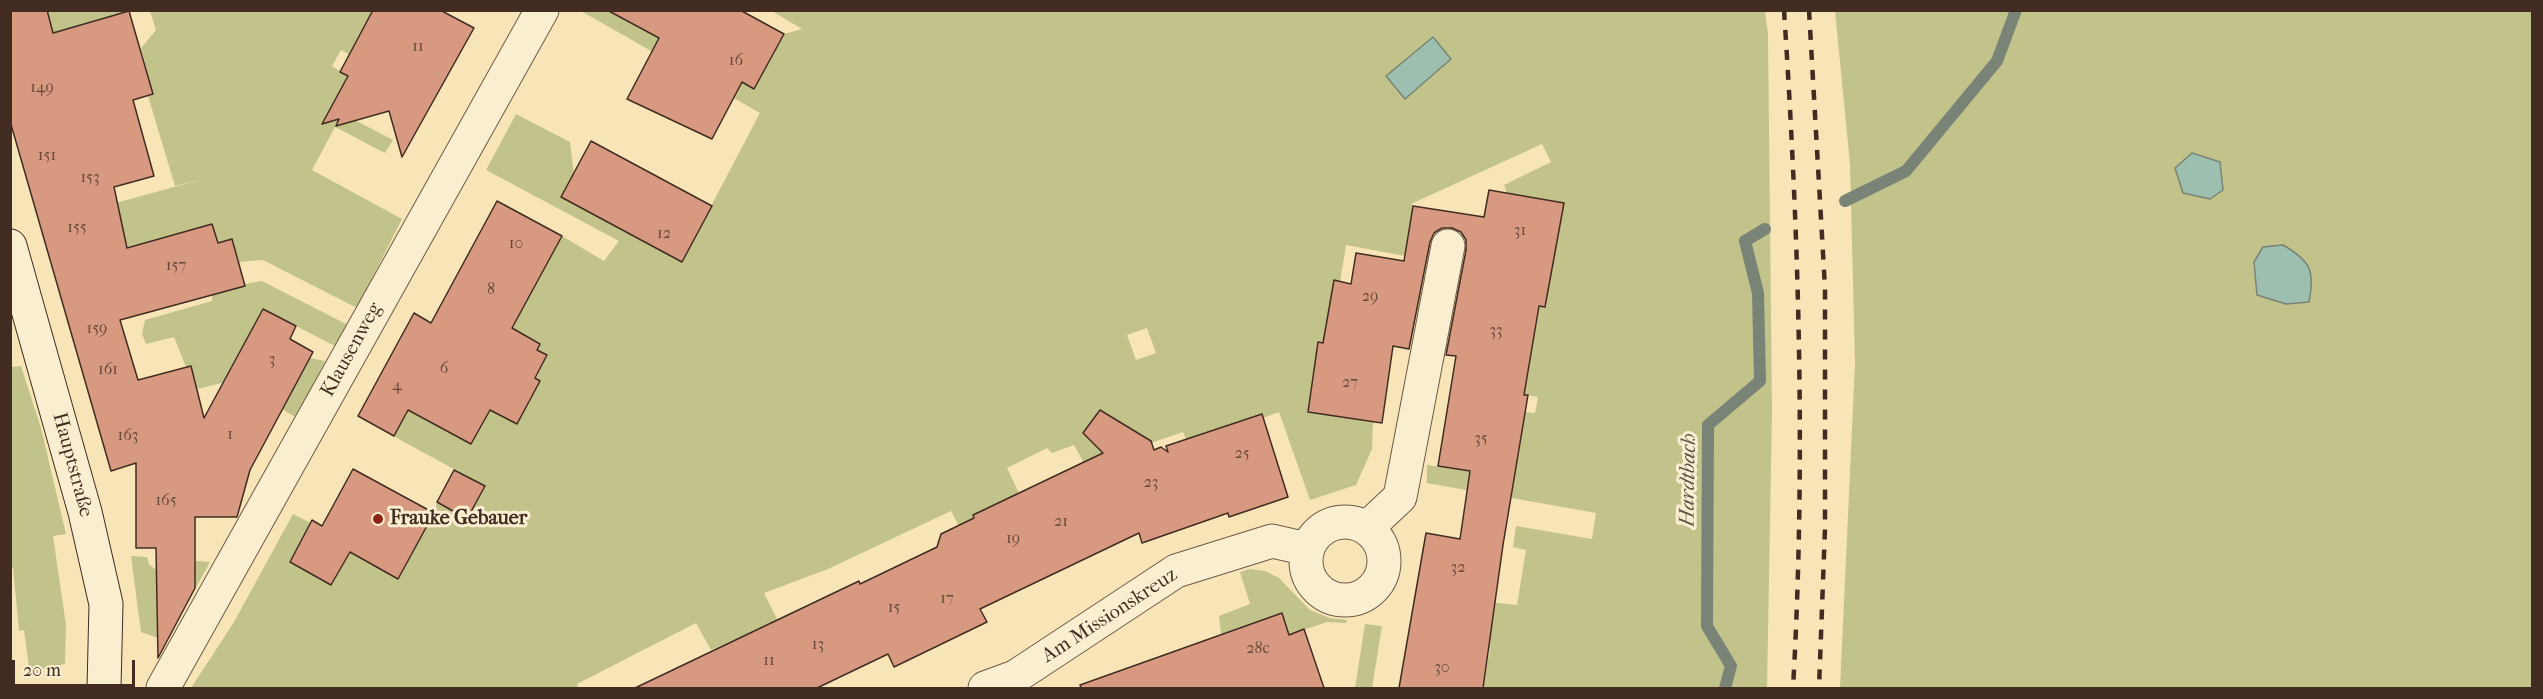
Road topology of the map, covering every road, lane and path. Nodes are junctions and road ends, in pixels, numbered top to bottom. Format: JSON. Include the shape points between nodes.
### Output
{"nodes":[{"id":1,"x":542,"y":10,"type":"edge"},
{"id":2,"x":10,"y":246,"type":"edge"},
{"id":3,"x":1448,"y":246,"type":"dead end"},
{"id":4,"x":1367,"y":528,"type":"junction"},
{"id":5,"x":1307,"y":549,"type":"junction"},
{"id":6,"x":104,"y":688,"type":"edge"},
{"id":7,"x":163,"y":688,"type":"edge"},
{"id":8,"x":985,"y":688,"type":"edge"}],
"edges":[{"from":1,"to":7,"type":"street","name":"Klausenweg"},
{"from":2,"to":6,"type":"street","name":"Hauptstraße","via":[[86,512],[106,604]]},
{"from":3,"to":4,"type":"street","via":[[1400,497]]},
{"from":4,"to":5,"type":"street","via":[[1348,521],[1329,524],[1314,536]]},
{"from":4,"to":5,"type":"street","via":[[1380,541],[1385,558],[1382,577],[1371,591],[1356,599],[1332,598],[1311,583],[1305,563]]},
{"from":5,"to":8,"type":"street","name":"Am Missionskreuz","via":[[1272,541],[1176,571],[1015,677]]}]}
